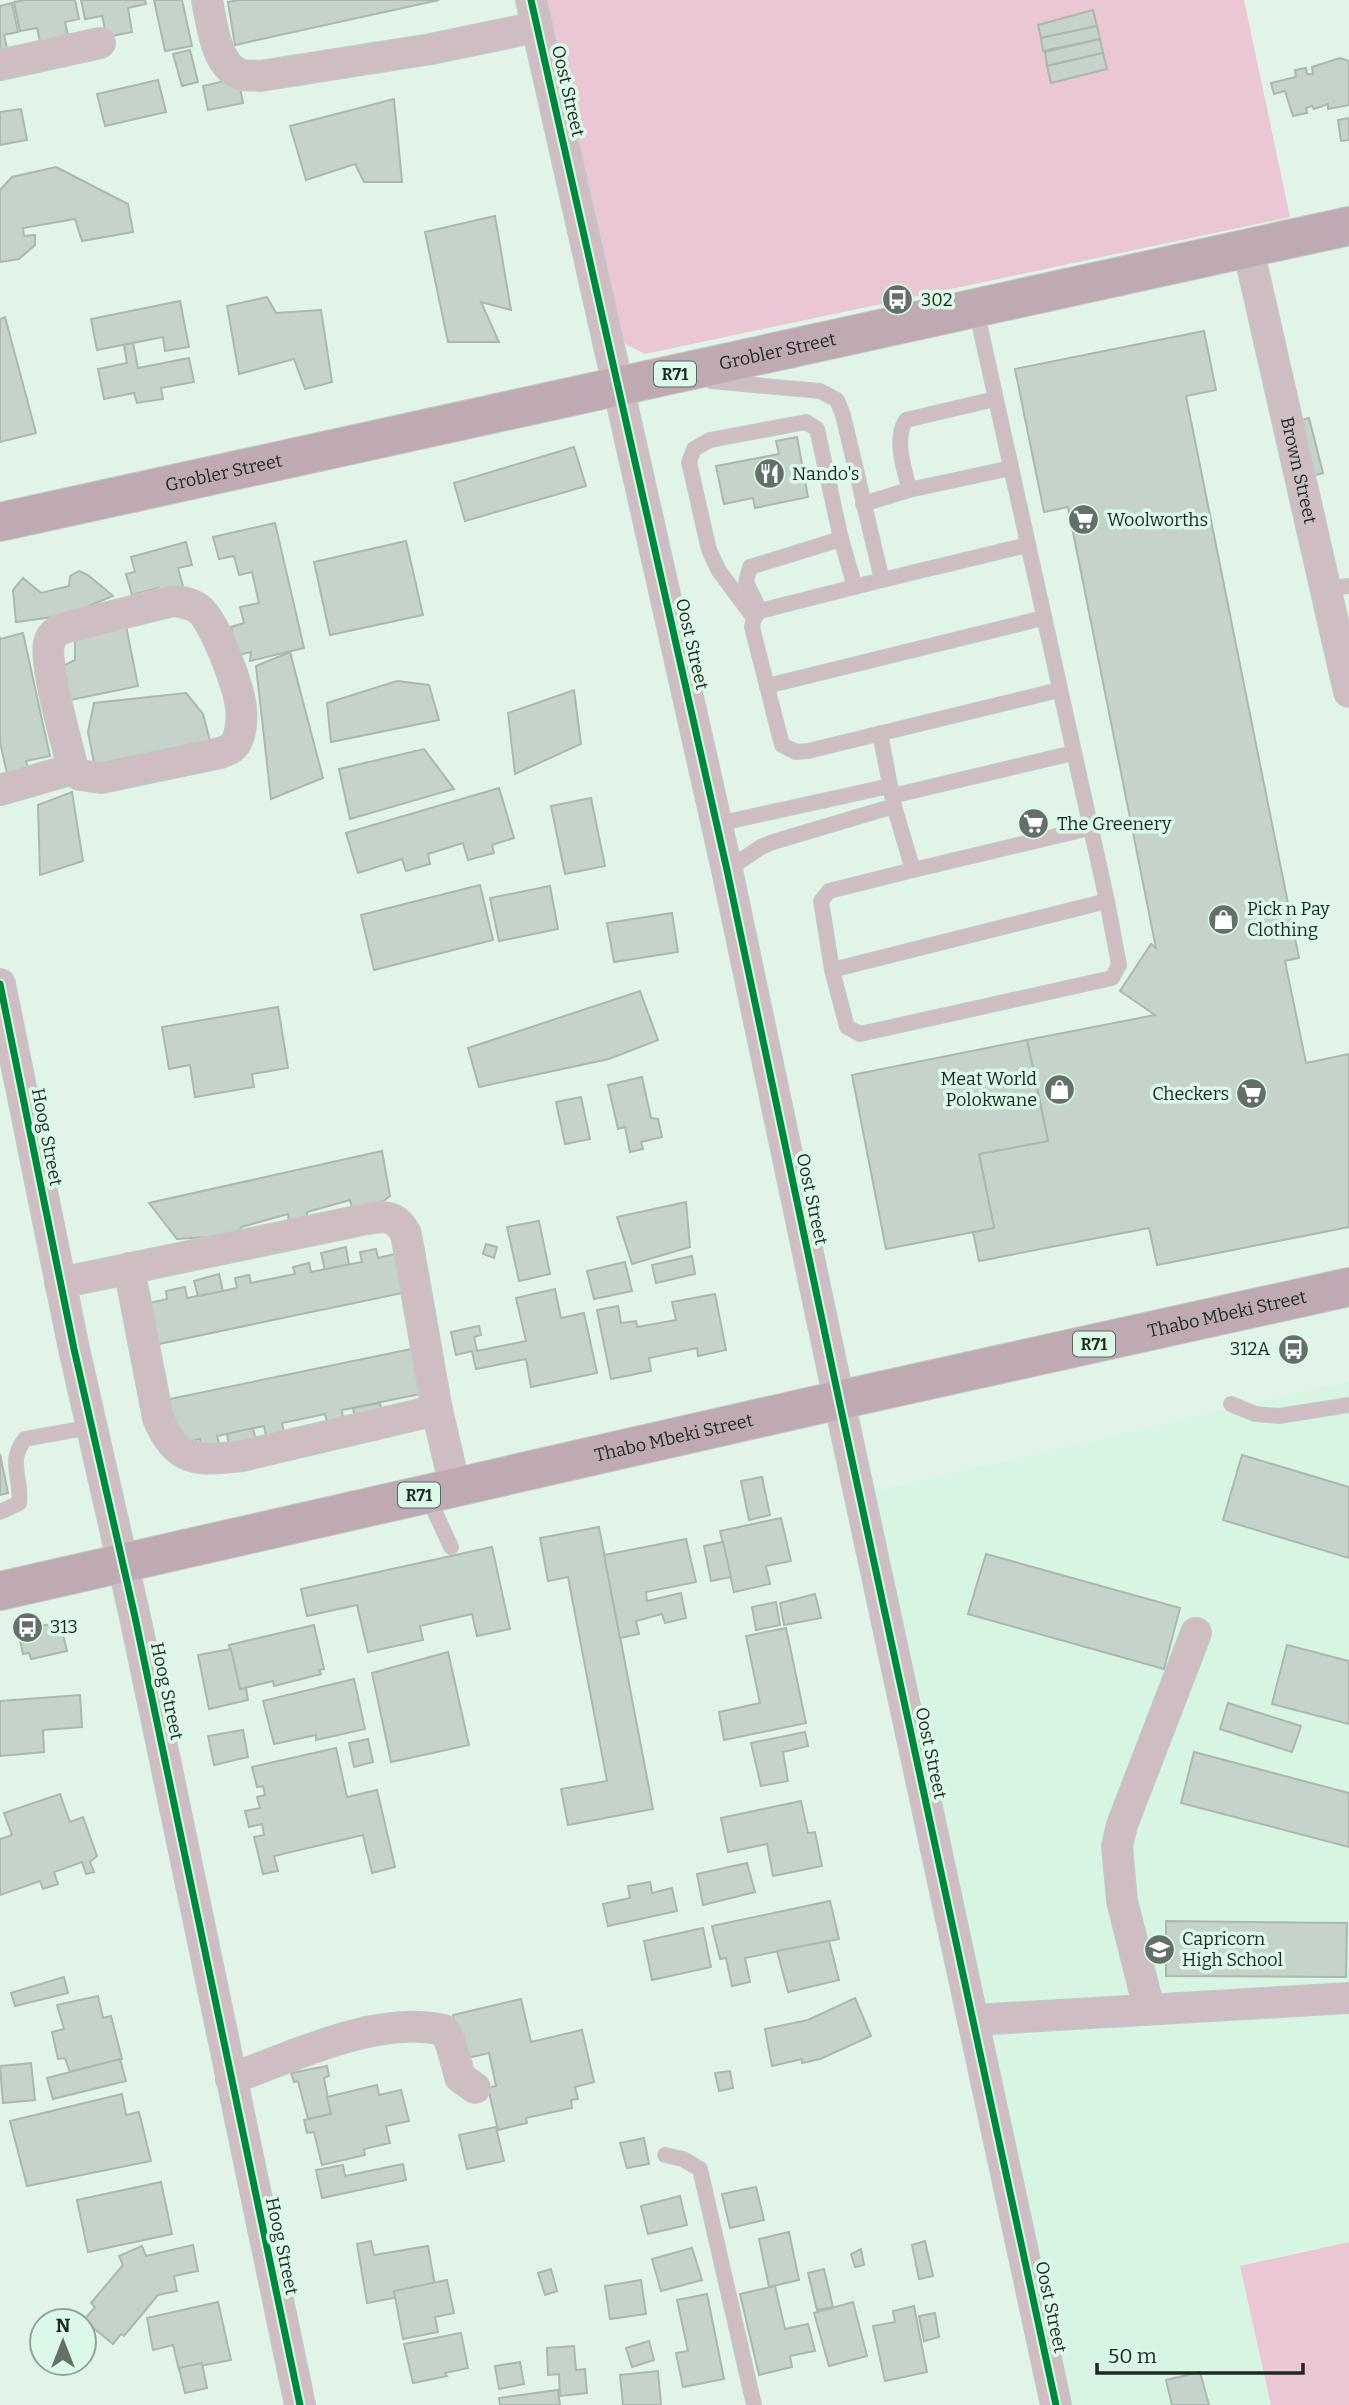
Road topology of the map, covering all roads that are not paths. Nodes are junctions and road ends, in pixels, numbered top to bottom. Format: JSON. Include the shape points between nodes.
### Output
{"nodes":[{"id":1,"x":206,"y":0,"type":"edge"},
{"id":2,"x":534,"y":14,"type":"edge"},
{"id":3,"x":100,"y":43,"type":"dead end"},
{"id":4,"x":0,"y":65,"type":"edge"},
{"id":5,"x":1349,"y":226,"type":"edge"},
{"id":6,"x":1248,"y":248,"type":"junction"},
{"id":7,"x":976,"y":308,"type":"junction"},
{"id":8,"x":665,"y":376,"type":"junction"},
{"id":9,"x":617,"y":387,"type":"junction"},
{"id":10,"x":995,"y":399,"type":"junction"},
{"id":11,"x":1011,"y":468,"type":"junction"},
{"id":12,"x":909,"y":491,"type":"junction"},
{"id":13,"x":863,"y":504,"type":"junction"},
{"id":14,"x":0,"y":522,"type":"edge"},
{"id":15,"x":841,"y":539,"type":"junction"},
{"id":16,"x":1027,"y":545,"type":"junction"},
{"id":17,"x":882,"y":580,"type":"junction"},
{"id":18,"x":855,"y":587,"type":"junction"},
{"id":19,"x":1337,"y":588,"type":"edge"},
{"id":20,"x":757,"y":615,"type":"junction"},
{"id":21,"x":1043,"y":618,"type":"junction"},
{"id":22,"x":1346,"y":662,"type":"edge"},
{"id":23,"x":766,"y":686,"type":"junction"},
{"id":24,"x":1059,"y":690,"type":"junction"},
{"id":25,"x":1349,"y":692,"type":"edge"},
{"id":26,"x":880,"y":733,"type":"junction"},
{"id":27,"x":1073,"y":753,"type":"junction"},
{"id":28,"x":73,"y":769,"type":"junction"},
{"id":29,"x":5,"y":788,"type":"edge"},
{"id":30,"x":892,"y":796,"type":"junction"},
{"id":31,"x":717,"y":824,"type":"junction"},
{"id":32,"x":1090,"y":828,"type":"junction"},
{"id":33,"x":727,"y":870,"type":"junction"},
{"id":34,"x":913,"y":870,"type":"junction"},
{"id":35,"x":1107,"y":901,"type":"junction"},
{"id":36,"x":832,"y":970,"type":"junction"},
{"id":37,"x":0,"y":984,"type":"edge"},
{"id":38,"x":129,"y":1268,"type":"junction"},
{"id":39,"x":60,"y":1283,"type":"junction"},
{"id":40,"x":1349,"y":1287,"type":"edge"},
{"id":41,"x":839,"y":1400,"type":"junction"},
{"id":42,"x":1231,"y":1404,"type":"dead end"},
{"id":43,"x":1349,"y":1405,"type":"edge"},
{"id":44,"x":438,"y":1410,"type":"junction"},
{"id":45,"x":91,"y":1426,"type":"junction"},
{"id":46,"x":441,"y":1490,"type":"junction"},
{"id":47,"x":0,"y":1512,"type":"edge"},
{"id":48,"x":451,"y":1547,"type":"dead end"},
{"id":49,"x":123,"y":1563,"type":"junction"},
{"id":50,"x":0,"y":1591,"type":"edge"},
{"id":51,"x":1196,"y":1633,"type":"dead end"},
{"id":52,"x":1349,"y":1998,"type":"edge"},
{"id":53,"x":1149,"y":2009,"type":"junction"},
{"id":54,"x":973,"y":2020,"type":"junction"},
{"id":55,"x":230,"y":2079,"type":"junction"},
{"id":56,"x":475,"y":2088,"type":"dead end"},
{"id":57,"x":665,"y":2155,"type":"dead end"},
{"id":58,"x":300,"y":2405,"type":"edge"},
{"id":59,"x":754,"y":2405,"type":"edge"},
{"id":60,"x":1056,"y":2405,"type":"edge"}],
"edges":[{"from":1,"to":2,"type":"street","via":[[222,56],[230,68],[260,76],[431,49]]},
{"from":2,"to":9,"type":"street","name":"Oost Street"},
{"from":3,"to":4,"type":"street"},
{"from":5,"to":6,"type":"main road","name":"Grobler Street","number":"R71"},
{"from":6,"to":7,"type":"main road","name":"Grobler Street","number":"R71"},
{"from":6,"to":19,"type":"street","name":"Brown Street"},
{"from":7,"to":8,"type":"main road","name":"Grobler Street","number":"R71"},
{"from":7,"to":10,"type":"lane"},
{"from":8,"to":9,"type":"main road","name":"Grobler Street","number":"R71"},
{"from":8,"to":13,"type":"lane","via":[[820,391],[836,400]]},
{"from":9,"to":14,"type":"main road","name":"Grobler Street","number":"R71"},
{"from":9,"to":31,"type":"street","name":"Oost Street"},
{"from":10,"to":11,"type":"lane"},
{"from":10,"to":12,"type":"lane","via":[[906,420],[899,440]]},
{"from":11,"to":12,"type":"lane"},
{"from":11,"to":16,"type":"lane"},
{"from":12,"to":13,"type":"lane"},
{"from":13,"to":17,"type":"lane"},
{"from":15,"to":18,"type":"lane"},
{"from":15,"to":20,"type":"lane","via":[[750,567],[746,582]]},
{"from":15,"to":20,"type":"lane","via":[[820,437],[806,422],[710,440],[695,449],[689,462],[709,550],[719,571]]},
{"from":16,"to":17,"type":"lane"},
{"from":16,"to":21,"type":"lane"},
{"from":17,"to":18,"type":"lane"},
{"from":18,"to":20,"type":"lane"},
{"from":19,"to":22,"type":"street","name":"Brown Street"},
{"from":20,"to":23,"type":"lane","via":[[752,627]]},
{"from":21,"to":23,"type":"lane"},
{"from":21,"to":24,"type":"lane"},
{"from":22,"to":25,"type":"street","name":"Brown Street"},
{"from":23,"to":26,"type":"lane","via":[[782,745],[796,752]]},
{"from":24,"to":26,"type":"lane"},
{"from":24,"to":27,"type":"lane"},
{"from":26,"to":30,"type":"lane"},
{"from":27,"to":30,"type":"lane"},
{"from":27,"to":32,"type":"lane"},
{"from":28,"to":28,"type":"street","via":[[51,673],[48,646],[54,633],[173,601],[198,608],[214,630],[236,684],[242,719],[237,743],[220,753],[101,778],[80,775]]},
{"from":28,"to":29,"type":"street"},
{"from":30,"to":31,"type":"lane"},
{"from":30,"to":33,"type":"lane","via":[[761,847]]},
{"from":30,"to":34,"type":"lane"},
{"from":31,"to":33,"type":"street","name":"Oost Street"},
{"from":32,"to":34,"type":"lane"},
{"from":32,"to":35,"type":"lane"},
{"from":33,"to":41,"type":"street","name":"Oost Street"},
{"from":34,"to":36,"type":"lane","via":[[823,896]]},
{"from":35,"to":36,"type":"lane"},
{"from":35,"to":36,"type":"lane","via":[[1119,965],[1112,978],[860,1034],[848,1027]]},
{"from":37,"to":39,"type":"street","name":"Hoog Street"},
{"from":38,"to":39,"type":"street"},
{"from":38,"to":44,"type":"street","via":[[158,1418],[166,1438],[179,1451],[214,1460],[242,1456]]},
{"from":38,"to":44,"type":"street","via":[[357,1221],[391,1218],[400,1222],[406,1234]]},
{"from":39,"to":45,"type":"street","name":"Hoog Street"},
{"from":40,"to":41,"type":"main road","name":"Thabo Mbeki Street","number":"R71"},
{"from":41,"to":46,"type":"main road","name":"Thabo Mbeki Street","number":"R71"},
{"from":41,"to":54,"type":"street","name":"Oost Street"},
{"from":42,"to":43,"type":"lane","via":[[1255,1414],[1279,1416]]},
{"from":44,"to":46,"type":"street"},
{"from":45,"to":47,"type":"lane","via":[[25,1439],[14,1461],[19,1503]]},
{"from":45,"to":49,"type":"street","name":"Hoog Street"},
{"from":46,"to":48,"type":"lane"},
{"from":46,"to":49,"type":"main road","name":"Thabo Mbeki Street","number":"R71"},
{"from":49,"to":50,"type":"main road","name":"Thabo Mbeki Street","number":"R71"},
{"from":49,"to":55,"type":"street","name":"Hoog Street"},
{"from":51,"to":53,"type":"street","via":[[1117,1846],[1122,1901]]},
{"from":52,"to":53,"type":"street"},
{"from":53,"to":54,"type":"street"},
{"from":54,"to":60,"type":"street","name":"Oost Street"},
{"from":55,"to":56,"type":"street","via":[[351,2036],[432,2027],[444,2030],[460,2077]]},
{"from":55,"to":58,"type":"street","name":"Hoog Street"},
{"from":57,"to":59,"type":"lane","via":[[700,2169]]}]}
